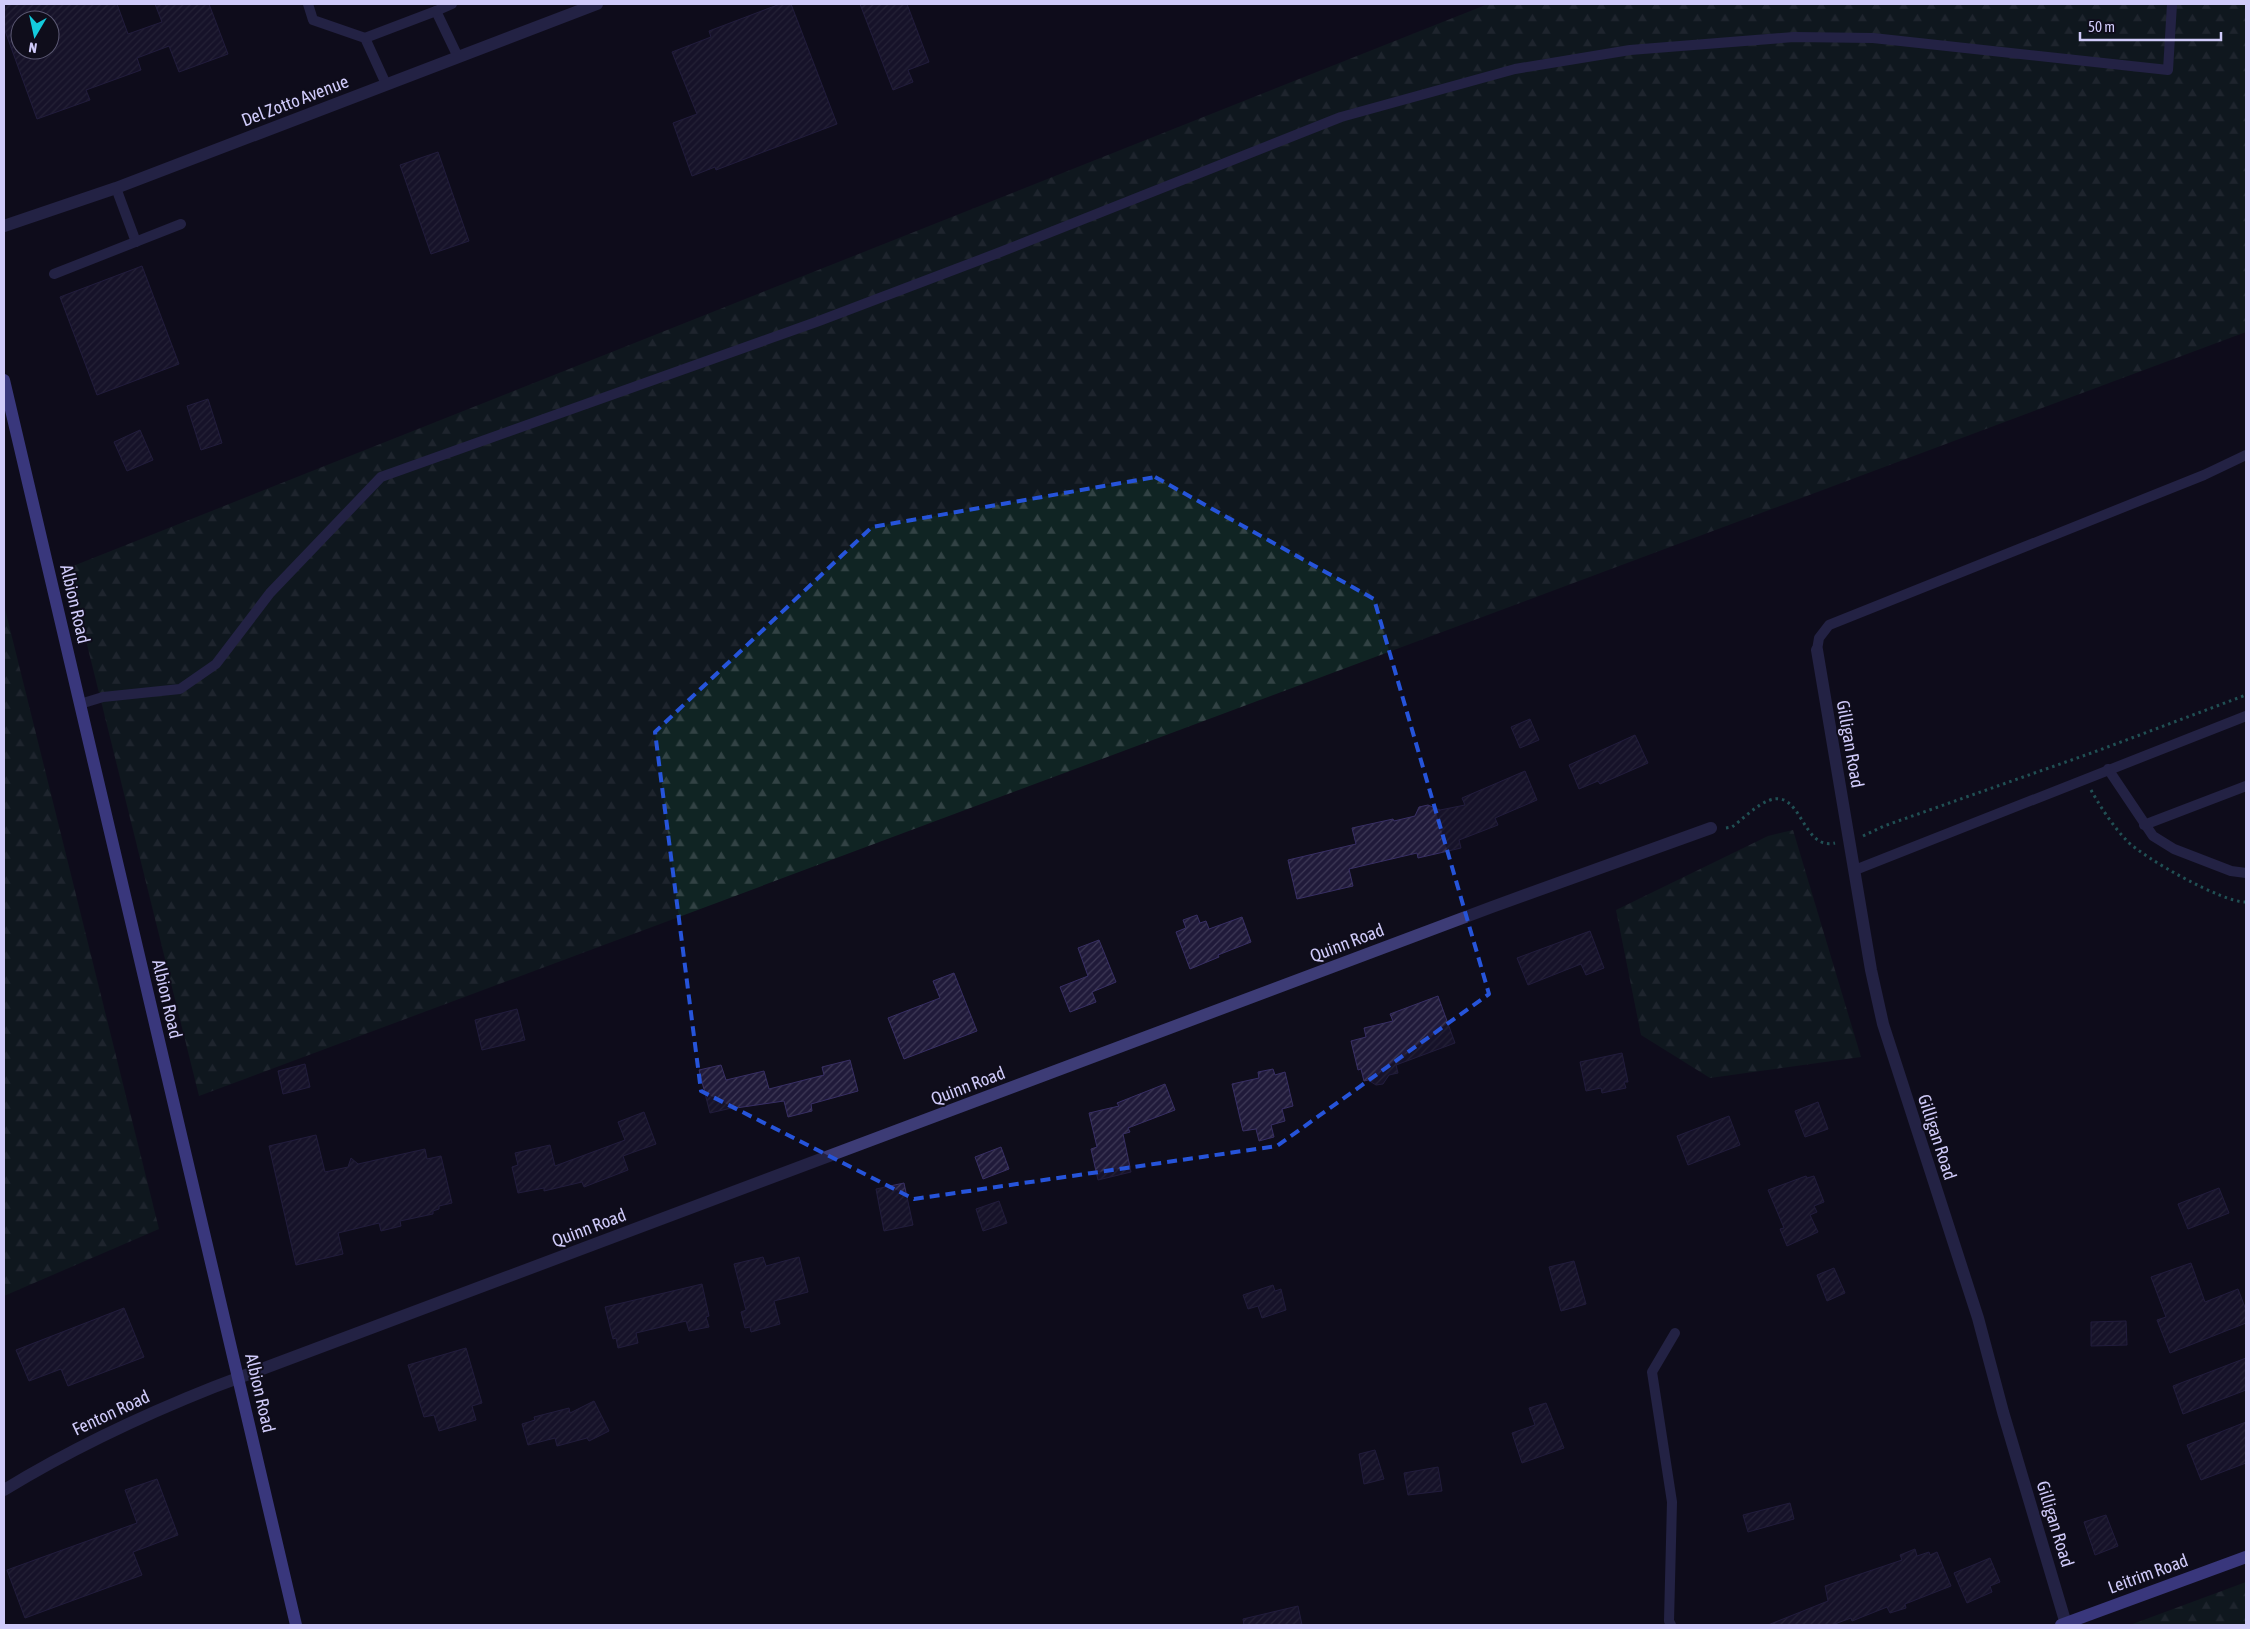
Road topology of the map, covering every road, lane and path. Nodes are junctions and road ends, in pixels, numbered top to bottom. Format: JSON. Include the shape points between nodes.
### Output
{"nodes":[{"id":1,"x":308,"y":4,"type":"edge"},
{"id":2,"x":452,"y":4,"type":"edge"},
{"id":3,"x":598,"y":4,"type":"edge"},
{"id":4,"x":2172,"y":4,"type":"edge"},
{"id":5,"x":436,"y":11,"type":"junction"},
{"id":6,"x":365,"y":38,"type":"junction"},
{"id":7,"x":458,"y":57,"type":"junction"},
{"id":8,"x":386,"y":84,"type":"junction"},
{"id":9,"x":116,"y":188,"type":"junction"},
{"id":10,"x":181,"y":224,"type":"dead end"},
{"id":11,"x":4,"y":226,"type":"edge"},
{"id":12,"x":136,"y":242,"type":"junction"},
{"id":13,"x":54,"y":274,"type":"dead end"},
{"id":14,"x":4,"y":380,"type":"edge"},
{"id":15,"x":2246,"y":454,"type":"edge"},
{"id":16,"x":1817,"y":650,"type":"joint"},
{"id":17,"x":2246,"y":695,"type":"edge"},
{"id":18,"x":80,"y":704,"type":"junction"},
{"id":19,"x":2246,"y":716,"type":"edge"},
{"id":20,"x":2108,"y":769,"type":"junction"},
{"id":21,"x":2246,"y":786,"type":"edge"},
{"id":22,"x":2144,"y":825,"type":"junction"},
{"id":23,"x":1711,"y":828,"type":"joint"},
{"id":24,"x":1869,"y":834,"type":"dead end"},
{"id":25,"x":1838,"y":842,"type":"dead end"},
{"id":26,"x":1855,"y":870,"type":"junction"},
{"id":27,"x":2246,"y":873,"type":"edge"},
{"id":28,"x":1675,"y":1333,"type":"dead end"},
{"id":29,"x":239,"y":1379,"type":"junction"},
{"id":30,"x":4,"y":1490,"type":"edge"},
{"id":31,"x":2246,"y":1557,"type":"edge"},
{"id":32,"x":2063,"y":1624,"type":"edge"},
{"id":33,"x":296,"y":1625,"type":"edge"},
{"id":34,"x":1671,"y":1625,"type":"edge"}],
"edges":[{"from":1,"to":6,"type":"lane","via":[[313,20]]},
{"from":2,"to":5,"type":"lane"},
{"from":3,"to":7,"type":"street","name":"Del Zotto Avenue"},
{"from":4,"to":18,"type":"lane","via":[[2168,70],[1873,38],[1794,37],[1630,50],[1515,69],[1341,117],[819,321],[381,477],[270,594],[216,664],[180,689],[104,697]]},
{"from":5,"to":6,"type":"lane"},
{"from":5,"to":7,"type":"lane"},
{"from":6,"to":8,"type":"lane"},
{"from":7,"to":8,"type":"street","name":"Del Zotto Avenue"},
{"from":8,"to":9,"type":"street","name":"Del Zotto Avenue"},
{"from":9,"to":11,"type":"street","name":"Del Zotto Avenue"},
{"from":9,"to":12,"type":"lane"},
{"from":10,"to":12,"type":"lane"},
{"from":12,"to":13,"type":"lane"},
{"from":14,"to":18,"type":"main road","name":"Albion Road"},
{"from":15,"to":16,"type":"lane","via":[[2204,475],[1829,625],[1819,638]]},
{"from":16,"to":26,"type":"street","name":"Gilligan Road"},
{"from":17,"to":24,"type":"path"},
{"from":18,"to":29,"type":"main road","name":"Albion Road"},
{"from":19,"to":20,"type":"lane"},
{"from":20,"to":22,"type":"lane"},
{"from":20,"to":26,"type":"lane"},
{"from":21,"to":22,"type":"lane"},
{"from":22,"to":27,"type":"lane","via":[[2153,836],[2174,849],[2231,871]]},
{"from":23,"to":25,"type":"path","via":[[1732,827],[1765,802],[1776,798],[1792,806],[1819,842]]},
{"from":23,"to":29,"type":"street","name":"Quinn Road","via":[[1492,907]]},
{"from":26,"to":32,"type":"street","name":"Gilligan Road","via":[[1883,1024],[1978,1318]]},
{"from":28,"to":34,"type":"lane","via":[[1652,1372],[1672,1502]]},
{"from":29,"to":30,"type":"street","name":"Fenton Road","via":[[160,1408],[62,1455]]},
{"from":29,"to":33,"type":"main road","name":"Albion Road"},
{"from":31,"to":32,"type":"main road","name":"Leitrim Road"}]}
